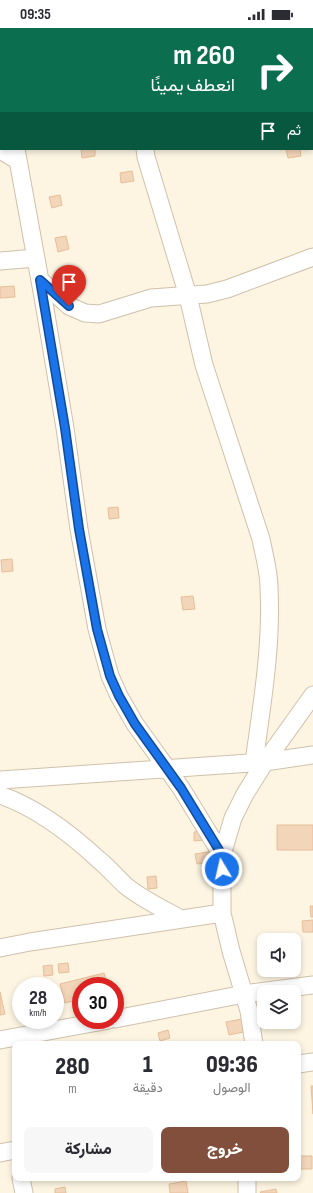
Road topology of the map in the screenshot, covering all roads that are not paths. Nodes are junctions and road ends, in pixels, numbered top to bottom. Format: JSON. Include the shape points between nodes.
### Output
{"nodes":[{"id":1,"x":0,"y":150,"type":"edge"},
{"id":2,"x":145,"y":150,"type":"edge"},
{"id":3,"x":16,"y":154,"type":"edge"},
{"id":4,"x":313,"y":257,"type":"edge"},
{"id":5,"x":36,"y":258,"type":"junction"},
{"id":6,"x":0,"y":261,"type":"edge"},
{"id":7,"x":40,"y":280,"type":"junction"},
{"id":8,"x":188,"y":296,"type":"junction"},
{"id":9,"x":313,"y":695,"type":"edge"},
{"id":10,"x":313,"y":755,"type":"edge"},
{"id":11,"x":260,"y":762,"type":"junction"},
{"id":12,"x":168,"y":769,"type":"junction"},
{"id":13,"x":0,"y":780,"type":"edge"},
{"id":14,"x":0,"y":795,"type":"edge"},
{"id":15,"x":222,"y":855,"type":"junction"},
{"id":16,"x":222,"y":913,"type":"junction"},
{"id":17,"x":181,"y":919,"type":"junction"},
{"id":18,"x":0,"y":948,"type":"edge"},
{"id":19,"x":313,"y":985,"type":"edge"},
{"id":20,"x":244,"y":994,"type":"junction"},
{"id":21,"x":124,"y":1017,"type":"edge"},
{"id":22,"x":72,"y":1029,"type":"edge"},
{"id":23,"x":0,"y":1040,"type":"edge"},
{"id":24,"x":25,"y":1040,"type":"edge"},
{"id":25,"x":254,"y":1041,"type":"edge"},
{"id":26,"x":313,"y":1062,"type":"edge"},
{"id":27,"x":301,"y":1064,"type":"edge"},
{"id":28,"x":22,"y":1181,"type":"edge"},
{"id":29,"x":247,"y":1181,"type":"edge"},
{"id":30,"x":24,"y":1193,"type":"edge"},
{"id":31,"x":247,"y":1193,"type":"edge"}],
"edges":[{"from":1,"to":3,"type":"street"},
{"from":2,"to":8,"type":"street"},
{"from":3,"to":5,"type":"street"},
{"from":4,"to":8,"type":"street","via":[[227,289]]},
{"from":5,"to":6,"type":"street"},
{"from":5,"to":7,"type":"street"},
{"from":7,"to":8,"type":"street","via":[[69,306],[85,313],[99,314],[151,298]]},
{"from":7,"to":12,"type":"street","via":[[97,629],[110,676],[119,696],[135,724]]},
{"from":8,"to":11,"type":"street","via":[[204,365],[261,539],[266,564],[269,587],[268,641]]},
{"from":9,"to":11,"type":"street"},
{"from":10,"to":11,"type":"street"},
{"from":11,"to":12,"type":"street"},
{"from":11,"to":15,"type":"street","via":[[233,818]]},
{"from":12,"to":13,"type":"street"},
{"from":12,"to":15,"type":"street"},
{"from":14,"to":17,"type":"street","via":[[38,812],[61,828],[139,896]]},
{"from":15,"to":16,"type":"street"},
{"from":16,"to":17,"type":"street"},
{"from":16,"to":20,"type":"street"},
{"from":17,"to":18,"type":"street"},
{"from":19,"to":20,"type":"street"},
{"from":20,"to":21,"type":"street"},
{"from":20,"to":25,"type":"street"},
{"from":22,"to":24,"type":"street"},
{"from":23,"to":24,"type":"street"},
{"from":26,"to":27,"type":"street"},
{"from":28,"to":30,"type":"street"},
{"from":29,"to":31,"type":"street"}]}
